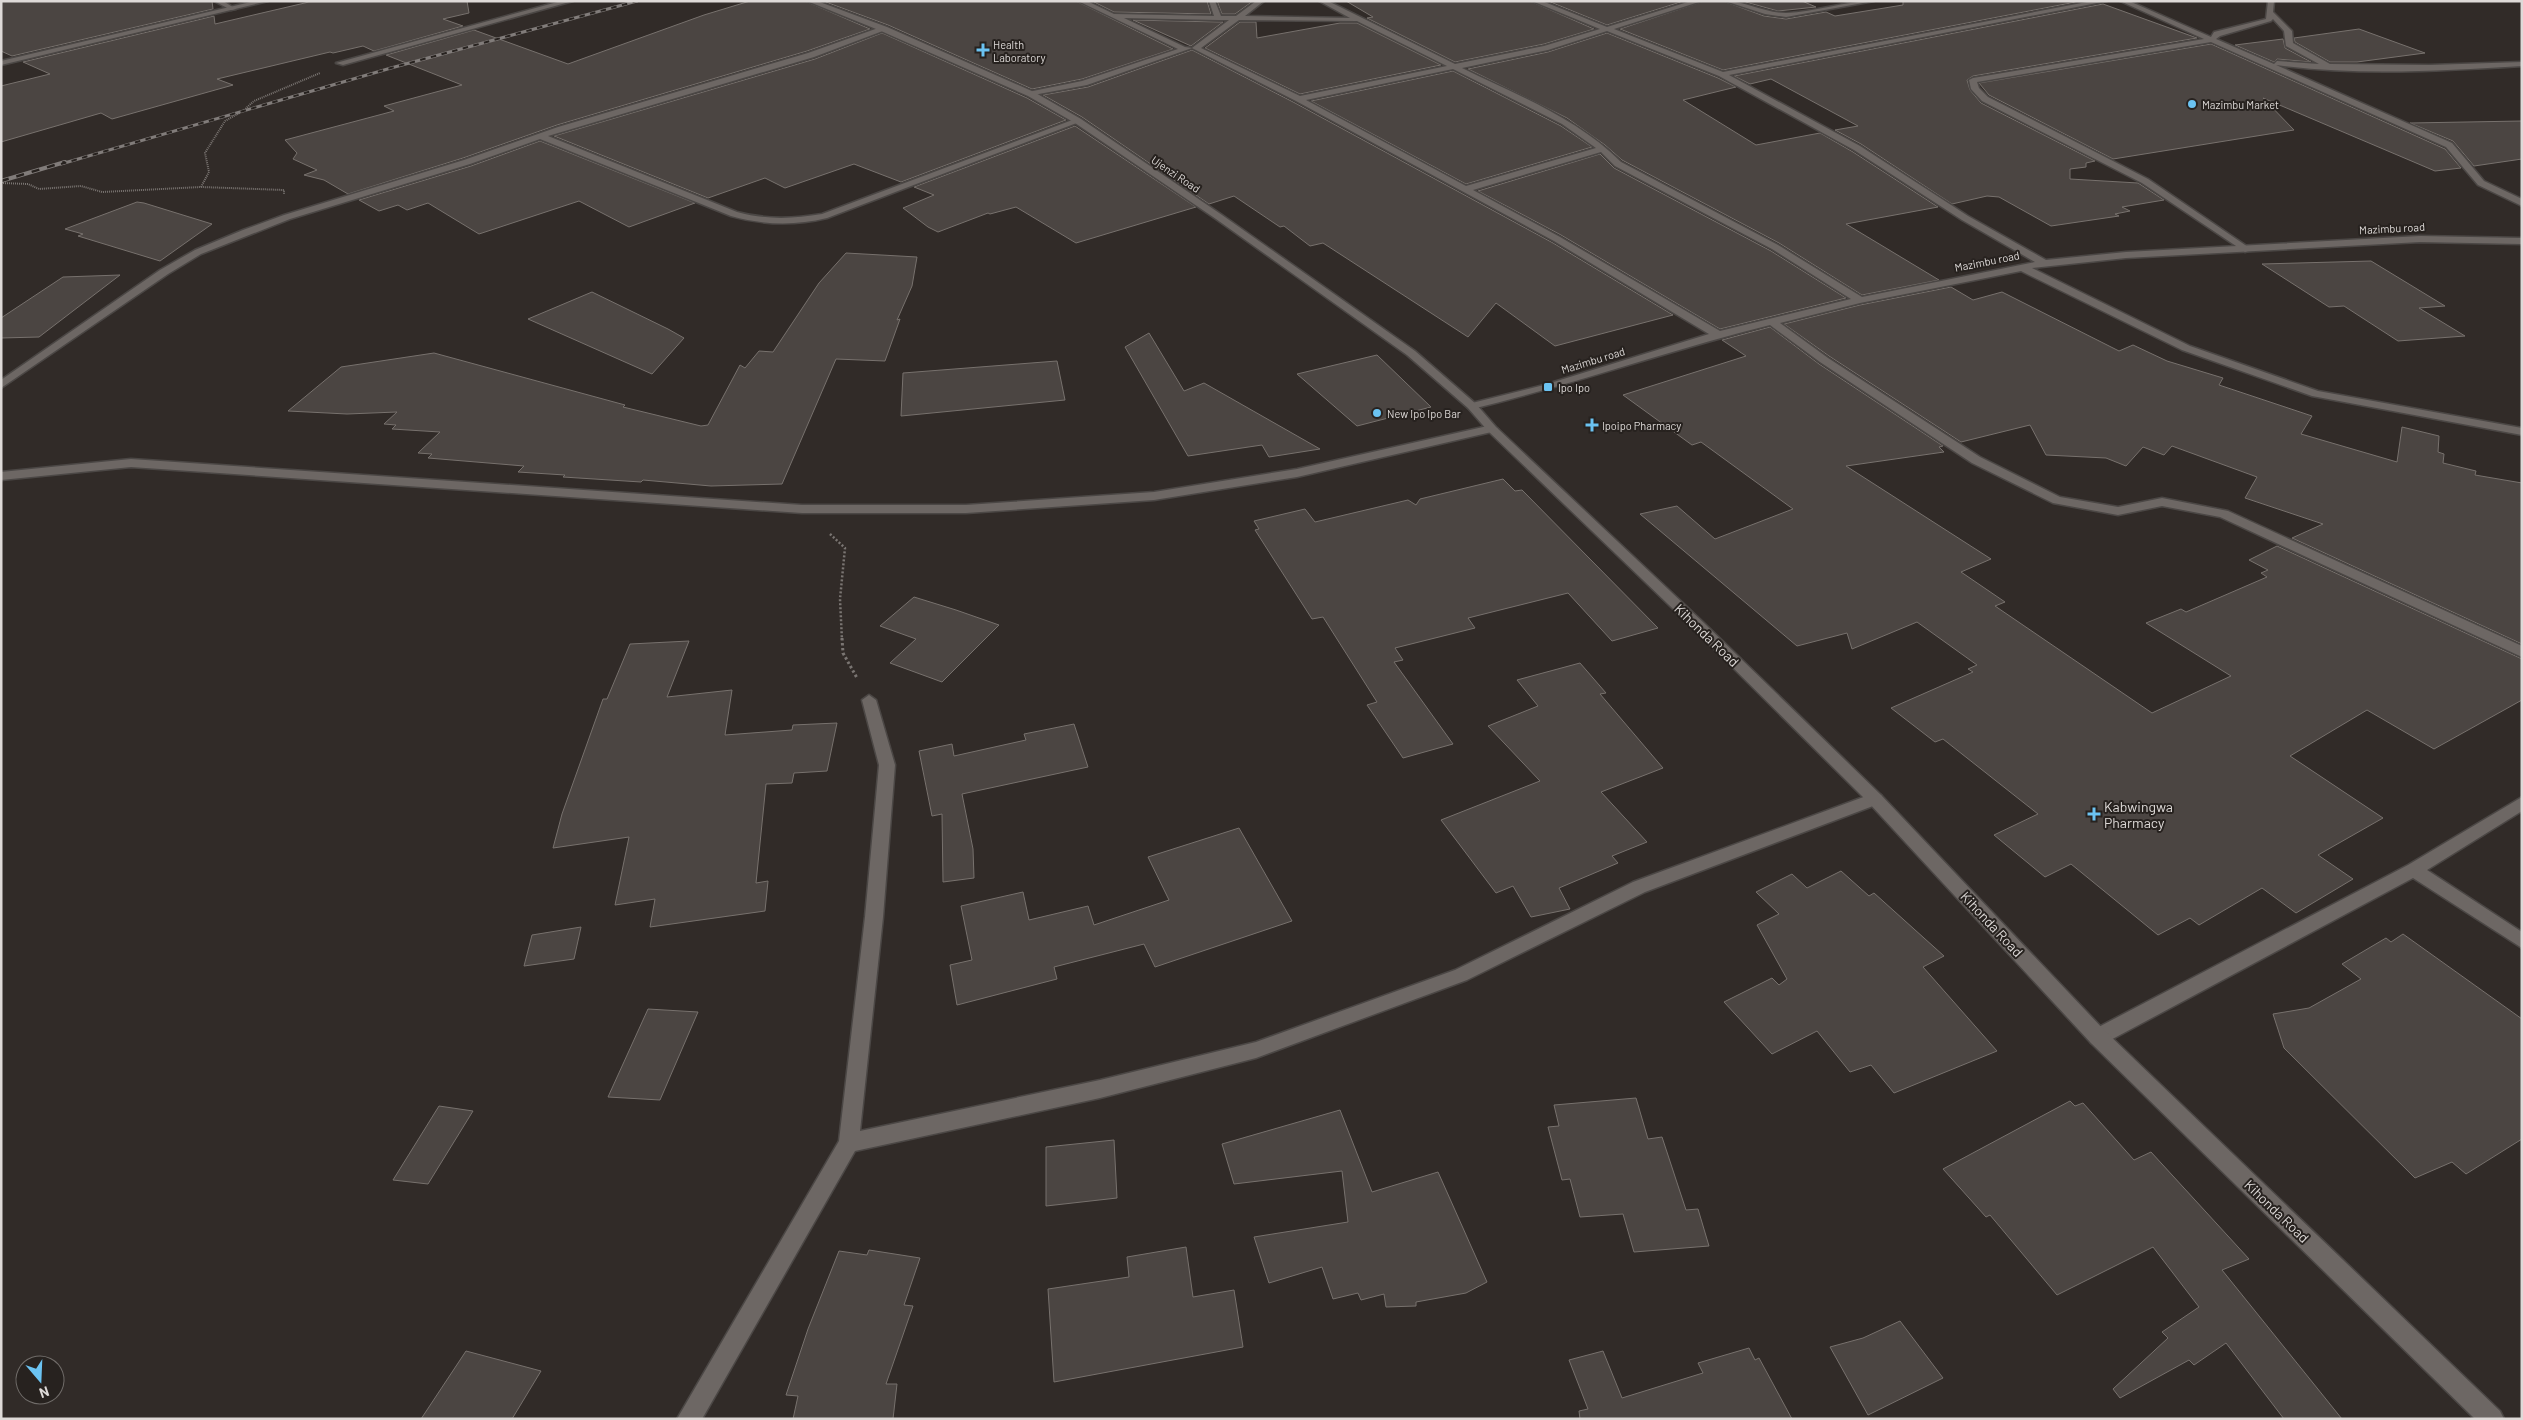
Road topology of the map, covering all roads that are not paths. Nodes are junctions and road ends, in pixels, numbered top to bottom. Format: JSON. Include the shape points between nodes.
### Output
{"nodes":[{"id":1,"x":217,"y":1,"type":"edge"},
{"id":2,"x":265,"y":1,"type":"edge"},
{"id":3,"x":570,"y":1,"type":"edge"},
{"id":4,"x":810,"y":1,"type":"edge"},
{"id":5,"x":1081,"y":1,"type":"edge"},
{"id":6,"x":1212,"y":1,"type":"edge"},
{"id":7,"x":1261,"y":1,"type":"edge"},
{"id":8,"x":1322,"y":1,"type":"edge"},
{"id":9,"x":1535,"y":1,"type":"edge"},
{"id":10,"x":1699,"y":1,"type":"edge"},
{"id":11,"x":1728,"y":1,"type":"edge"},
{"id":12,"x":1871,"y":1,"type":"edge"},
{"id":13,"x":2104,"y":1,"type":"edge"},
{"id":14,"x":2123,"y":1,"type":"edge"},
{"id":15,"x":2271,"y":1,"type":"edge"},
{"id":16,"x":233,"y":9,"type":"junction"},
{"id":17,"x":2270,"y":12,"type":"junction"},
{"id":18,"x":1114,"y":16,"type":"junction"},
{"id":19,"x":1242,"y":17,"type":"junction"},
{"id":20,"x":1218,"y":18,"type":"junction"},
{"id":21,"x":1361,"y":20,"type":"junction"},
{"id":22,"x":884,"y":29,"type":"junction"},
{"id":23,"x":1605,"y":29,"type":"junction"},
{"id":24,"x":2212,"y":40,"type":"junction"},
{"id":25,"x":1184,"y":48,"type":"junction"},
{"id":26,"x":1196,"y":48,"type":"junction"},
{"id":27,"x":2262,"y":62,"type":"junction"},
{"id":28,"x":1,"y":63,"type":"edge"},
{"id":29,"x":340,"y":64,"type":"road end"},
{"id":30,"x":2522,"y":64,"type":"edge"},
{"id":31,"x":1451,"y":67,"type":"junction"},
{"id":32,"x":2332,"y":68,"type":"junction"},
{"id":33,"x":1722,"y":74,"type":"junction"},
{"id":34,"x":1031,"y":94,"type":"junction"},
{"id":35,"x":1299,"y":99,"type":"junction"},
{"id":36,"x":1078,"y":121,"type":"junction"},
{"id":37,"x":540,"y":136,"type":"junction"},
{"id":38,"x":1603,"y":149,"type":"junction"},
{"id":39,"x":1465,"y":189,"type":"junction"},
{"id":40,"x":2522,"y":203,"type":"edge"},
{"id":41,"x":2522,"y":241,"type":"edge"},
{"id":42,"x":2245,"y":249,"type":"junction"},
{"id":43,"x":2044,"y":263,"type":"junction"},
{"id":44,"x":2022,"y":267,"type":"junction"},
{"id":45,"x":1860,"y":300,"type":"junction"},
{"id":46,"x":1772,"y":322,"type":"junction"},
{"id":47,"x":1718,"y":335,"type":"junction"},
{"id":48,"x":1,"y":385,"type":"edge"},
{"id":49,"x":1472,"y":406,"type":"junction"},
{"id":50,"x":1492,"y":429,"type":"junction"},
{"id":51,"x":2522,"y":432,"type":"edge"},
{"id":52,"x":1,"y":476,"type":"edge"},
{"id":53,"x":2522,"y":652,"type":"edge"},
{"id":54,"x":870,"y":700,"type":"road end"},
{"id":55,"x":1875,"y":799,"type":"junction"},
{"id":56,"x":2522,"y":803,"type":"edge"},
{"id":57,"x":2414,"y":870,"type":"junction"},
{"id":58,"x":2522,"y":940,"type":"edge"},
{"id":59,"x":2098,"y":1037,"type":"junction"},
{"id":60,"x":849,"y":1143,"type":"junction"},
{"id":61,"x":690,"y":1419,"type":"edge"},
{"id":62,"x":2492,"y":1419,"type":"edge"}],
"edges":[{"from":1,"to":16,"type":"street"},
{"from":2,"to":16,"type":"street"},
{"from":3,"to":29,"type":"street"},
{"from":4,"to":22,"type":"street","name":"Ujenzi Road"},
{"from":5,"to":18,"type":"street"},
{"from":6,"to":20,"type":"street"},
{"from":7,"to":19,"type":"street"},
{"from":8,"to":21,"type":"street"},
{"from":9,"to":23,"type":"street"},
{"from":10,"to":23,"type":"street"},
{"from":11,"to":12,"type":"street","via":[[1767,13],[1786,15]]},
{"from":13,"to":33,"type":"street"},
{"from":14,"to":24,"type":"street"},
{"from":15,"to":17,"type":"street"},
{"from":16,"to":28,"type":"street"},
{"from":17,"to":24,"type":"street","via":[[2269,20],[2217,34]]},
{"from":17,"to":32,"type":"street","via":[[2288,30],[2289,44]]},
{"from":18,"to":20,"type":"street"},
{"from":18,"to":25,"type":"street"},
{"from":19,"to":20,"type":"street"},
{"from":19,"to":21,"type":"street"},
{"from":19,"to":26,"type":"street","via":[[1212,33]]},
{"from":21,"to":31,"type":"street"},
{"from":22,"to":34,"type":"street","name":"Ujenzi Road"},
{"from":22,"to":37,"type":"street","via":[[811,55]]},
{"from":23,"to":31,"type":"street","via":[[1545,48]]},
{"from":23,"to":33,"type":"street"},
{"from":24,"to":27,"type":"street"},
{"from":24,"to":42,"type":"street","via":[[1973,80],[1975,89],[1985,99],[2145,182]]},
{"from":25,"to":26,"type":"street"},
{"from":25,"to":34,"type":"street","via":[[1084,83]]},
{"from":26,"to":35,"type":"street"},
{"from":27,"to":32,"type":"street"},
{"from":27,"to":40,"type":"street","via":[[2449,145],[2482,183]]},
{"from":30,"to":32,"type":"street"},
{"from":31,"to":35,"type":"street"},
{"from":31,"to":38,"type":"street","via":[[1566,122]]},
{"from":33,"to":43,"type":"street","via":[[1857,148],[1965,218]]},
{"from":34,"to":36,"type":"street","name":"Ujenzi Road"},
{"from":35,"to":39,"type":"street"},
{"from":36,"to":37,"type":"street","via":[[824,216],[797,222],[753,220],[734,214]]},
{"from":36,"to":49,"type":"street","name":"Ujenzi Road","via":[[1411,353]]},
{"from":37,"to":48,"type":"street","via":[[443,170],[287,217],[198,252]]},
{"from":38,"to":39,"type":"street"},
{"from":38,"to":45,"type":"street","via":[[1618,164],[1775,247]]},
{"from":39,"to":47,"type":"street","via":[[1557,239]]},
{"from":41,"to":42,"type":"street","name":"Mazimbu road","via":[[2420,239]]},
{"from":42,"to":43,"type":"street","name":"Mazimbu road"},
{"from":43,"to":44,"type":"street","name":"Mazimbu road"},
{"from":44,"to":45,"type":"street","name":"Mazimbu road"},
{"from":44,"to":51,"type":"street","via":[[2186,348],[2316,394]]},
{"from":45,"to":46,"type":"street","name":"Mazimbu road"},
{"from":46,"to":47,"type":"street","name":"Mazimbu road"},
{"from":46,"to":53,"type":"street","via":[[1976,460],[2058,500],[2118,511],[2162,502],[2224,514]]},
{"from":47,"to":49,"type":"street","name":"Mazimbu road"},
{"from":49,"to":50,"type":"street","name":"Ujenzi Road"},
{"from":50,"to":52,"type":"street","via":[[1297,473],[1154,496],[966,509],[802,509],[131,463]]},
{"from":50,"to":55,"type":"street","name":"Kihonda Road"},
{"from":54,"to":60,"type":"street","via":[[887,765]]},
{"from":55,"to":59,"type":"street","name":"Kihonda Road"},
{"from":55,"to":60,"type":"street","via":[[1640,888],[1461,974],[1256,1050],[1100,1090]]},
{"from":56,"to":57,"type":"street"},
{"from":57,"to":58,"type":"street"},
{"from":57,"to":59,"type":"street"},
{"from":59,"to":62,"type":"street","name":"Kihonda Road"},
{"from":60,"to":61,"type":"street"}]}
